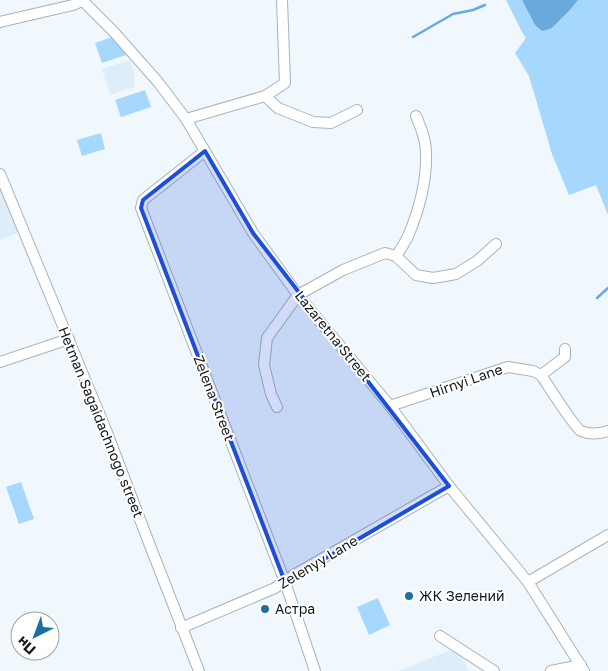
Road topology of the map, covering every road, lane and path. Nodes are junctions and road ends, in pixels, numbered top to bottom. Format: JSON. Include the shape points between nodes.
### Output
{"nodes":[{"id":1,"x":83,"y":0,"type":"edge"},
{"id":2,"x":282,"y":0,"type":"edge"},
{"id":3,"x":0,"y":22,"type":"edge"},
{"id":4,"x":264,"y":96,"type":"junction"},
{"id":5,"x":357,"y":110,"type":"dead end"},
{"id":6,"x":416,"y":116,"type":"dead end"},
{"id":7,"x":186,"y":119,"type":"junction"},
{"id":8,"x":205,"y":151,"type":"junction"},
{"id":9,"x":0,"y":174,"type":"edge"},
{"id":10,"x":496,"y":244,"type":"dead end"},
{"id":11,"x":396,"y":256,"type":"junction"},
{"id":12,"x":298,"y":295,"type":"junction"},
{"id":13,"x":68,"y":339,"type":"junction"},
{"id":14,"x":565,"y":349,"type":"dead end"},
{"id":15,"x":0,"y":362,"type":"edge"},
{"id":16,"x":541,"y":375,"type":"junction"},
{"id":17,"x":390,"y":406,"type":"junction"},
{"id":18,"x":277,"y":407,"type":"dead end"},
{"id":19,"x":608,"y":431,"type":"edge"},
{"id":20,"x":449,"y":486,"type":"junction"},
{"id":21,"x":608,"y":535,"type":"edge"},
{"id":22,"x":284,"y":582,"type":"junction"},
{"id":23,"x":528,"y":582,"type":"junction"},
{"id":24,"x":181,"y":628,"type":"junction"},
{"id":25,"x":440,"y":636,"type":"dead end"},
{"id":26,"x":582,"y":668,"type":"edge"},
{"id":27,"x":199,"y":671,"type":"edge"},
{"id":28,"x":315,"y":671,"type":"edge"},
{"id":29,"x":494,"y":671,"type":"edge"},
{"id":30,"x":551,"y":671,"type":"edge"}],
"edges":[{"from":1,"to":3,"type":"street"},
{"from":1,"to":7,"type":"street","name":"Lazaretna Street","via":[[158,82]]},
{"from":2,"to":4,"type":"street","via":[[285,83]]},
{"from":4,"to":5,"type":"street","via":[[278,108],[313,122],[331,123]]},
{"from":4,"to":7,"type":"street"},
{"from":6,"to":11,"type":"street","via":[[424,134],[425,179],[408,237]]},
{"from":7,"to":8,"type":"street","name":"Lazaretna Street"},
{"from":8,"to":12,"type":"street","name":"Lazaretna Street","via":[[253,233]]},
{"from":8,"to":22,"type":"street","name":"Zelena Street","via":[[143,200],[140,208]]},
{"from":9,"to":13,"type":"street","name":"Hetman Sagaidachnogo street"},
{"from":10,"to":11,"type":"street","via":[[456,274],[433,278],[416,275]]},
{"from":11,"to":12,"type":"street","via":[[385,254],[343,270]]},
{"from":12,"to":17,"type":"street","name":"Lazaretna Street"},
{"from":12,"to":18,"type":"street","via":[[267,338],[264,365]]},
{"from":13,"to":15,"type":"street"},
{"from":13,"to":24,"type":"street","name":"Hetman Sagaidachnogo street"},
{"from":14,"to":16,"type":"street","via":[[565,357]]},
{"from":16,"to":17,"type":"street","name":"Hirnyi Lane","via":[[508,366]]},
{"from":16,"to":19,"type":"street","via":[[579,430],[590,434]]},
{"from":17,"to":20,"type":"street","name":"Lazaretna Street"},
{"from":20,"to":22,"type":"street","name":"Zelenyy Lane"},
{"from":20,"to":23,"type":"street","name":"Lazaretna Street"},
{"from":21,"to":23,"type":"street"},
{"from":22,"to":24,"type":"street","name":"Zelenyy Lane"},
{"from":22,"to":28,"type":"street","name":"Zelena Street"},
{"from":23,"to":26,"type":"street","name":"Lazaretna Street"},
{"from":24,"to":27,"type":"street","name":"Hetman Sagaidachnogo street"},
{"from":25,"to":29,"type":"street"},
{"from":26,"to":30,"type":"street"}]}
